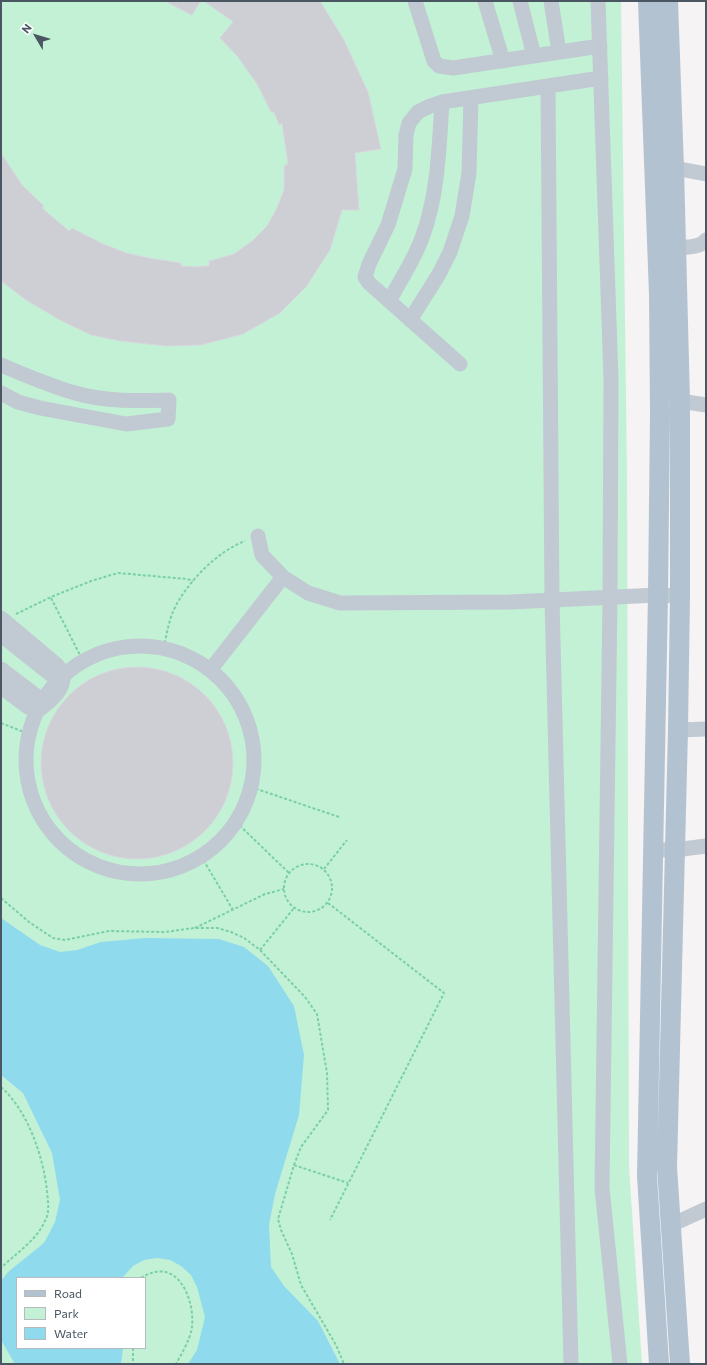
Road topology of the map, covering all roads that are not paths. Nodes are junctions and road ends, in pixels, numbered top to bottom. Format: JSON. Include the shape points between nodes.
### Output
{"nodes":[{"id":1,"x":415,"y":1,"type":"edge"},
{"id":2,"x":485,"y":1,"type":"edge"},
{"id":3,"x":520,"y":1,"type":"edge"},
{"id":4,"x":551,"y":1,"type":"edge"},
{"id":5,"x":598,"y":1,"type":"edge"},
{"id":6,"x":648,"y":1,"type":"edge"},
{"id":7,"x":668,"y":1,"type":"edge"},
{"id":8,"x":600,"y":46,"type":"junction"},
{"id":9,"x":560,"y":52,"type":"junction"},
{"id":10,"x":534,"y":56,"type":"junction"},
{"id":11,"x":503,"y":60,"type":"junction"},
{"id":12,"x":601,"y":78,"type":"junction"},
{"id":13,"x":548,"y":86,"type":"junction"},
{"id":14,"x":471,"y":98,"type":"junction"},
{"id":15,"x":442,"y":102,"type":"junction"},
{"id":16,"x":674,"y":168,"type":"junction"},
{"id":17,"x":706,"y":174,"type":"edge"},
{"id":18,"x":706,"y":240,"type":"edge"},
{"id":19,"x":676,"y":248,"type":"junction"},
{"id":20,"x":389,"y":301,"type":"junction"},
{"id":21,"x":410,"y":320,"type":"junction"},
{"id":22,"x":460,"y":364,"type":"dead end"},
{"id":23,"x":1,"y":365,"type":"edge"},
{"id":24,"x":1,"y":393,"type":"edge"},
{"id":25,"x":680,"y":401,"type":"junction"},
{"id":26,"x":706,"y":405,"type":"edge"},
{"id":27,"x":258,"y":536,"type":"road end"},
{"id":28,"x":283,"y":577,"type":"junction"},
{"id":29,"x":658,"y":595,"type":"junction"},
{"id":30,"x":680,"y":596,"type":"junction"},
{"id":31,"x":610,"y":597,"type":"junction"},
{"id":32,"x":552,"y":600,"type":"junction"},
{"id":33,"x":3,"y":619,"type":"edge"},
{"id":34,"x":1,"y":635,"type":"edge"},
{"id":35,"x":1,"y":669,"type":"edge"},
{"id":36,"x":211,"y":669,"type":"junction"},
{"id":37,"x":58,"y":680,"type":"junction"},
{"id":38,"x":1,"y":687,"type":"edge"},
{"id":39,"x":43,"y":702,"type":"junction"},
{"id":40,"x":706,"y":729,"type":"edge"},
{"id":41,"x":678,"y":730,"type":"junction"},
{"id":42,"x":706,"y":846,"type":"edge"},
{"id":43,"x":653,"y":850,"type":"junction"},
{"id":44,"x":675,"y":850,"type":"junction"},
{"id":45,"x":706,"y":1209,"type":"edge"},
{"id":46,"x":671,"y":1225,"type":"junction"},
{"id":47,"x":571,"y":1364,"type":"edge"},
{"id":48,"x":620,"y":1364,"type":"edge"},
{"id":49,"x":659,"y":1364,"type":"edge"},
{"id":50,"x":680,"y":1364,"type":"edge"}],
"edges":[{"from":1,"to":11,"type":"street","via":[[434,61],[439,66],[453,68]]},
{"from":2,"to":11,"type":"street"},
{"from":3,"to":10,"type":"street"},
{"from":4,"to":9,"type":"street"},
{"from":5,"to":8,"type":"street"},
{"from":6,"to":29,"type":"main road","via":[[659,294]]},
{"from":7,"to":16,"type":"main road"},
{"from":8,"to":9,"type":"street"},
{"from":8,"to":12,"type":"street"},
{"from":9,"to":10,"type":"street"},
{"from":10,"to":11,"type":"street"},
{"from":12,"to":13,"type":"street"},
{"from":12,"to":31,"type":"street","via":[[611,379]]},
{"from":13,"to":14,"type":"street"},
{"from":13,"to":32,"type":"street"},
{"from":14,"to":15,"type":"street"},
{"from":14,"to":21,"type":"street","via":[[469,173],[462,216],[442,269]]},
{"from":15,"to":20,"type":"street","via":[[438,168],[432,207],[412,260]]},
{"from":15,"to":20,"type":"street","via":[[418,112],[409,123],[405,169],[388,225],[365,277]]},
{"from":16,"to":17,"type":"street"},
{"from":16,"to":19,"type":"main road"},
{"from":18,"to":19,"type":"street","via":[[699,246]]},
{"from":19,"to":25,"type":"main road"},
{"from":20,"to":21,"type":"street"},
{"from":21,"to":22,"type":"street"},
{"from":23,"to":24,"type":"street","via":[[76,394],[112,400],[170,400],[168,419],[126,424],[40,408],[18,402]]},
{"from":25,"to":26,"type":"street"},
{"from":25,"to":30,"type":"main road"},
{"from":27,"to":28,"type":"street","via":[[262,555]]},
{"from":28,"to":32,"type":"street","via":[[308,593],[340,603]]},
{"from":28,"to":36,"type":"street"},
{"from":29,"to":30,"type":"street"},
{"from":29,"to":31,"type":"street"},
{"from":29,"to":43,"type":"main road"},
{"from":30,"to":41,"type":"main road"},
{"from":31,"to":32,"type":"street"},
{"from":31,"to":48,"type":"street","via":[[602,1188]]},
{"from":32,"to":47,"type":"street"},
{"from":33,"to":38,"type":"street","bridge":true,"via":[[57,665],[64,680],[60,690],[40,709],[28,707]]},
{"from":34,"to":37,"type":"street"},
{"from":35,"to":39,"type":"street"},
{"from":36,"to":37,"type":"street","via":[[184,654],[164,648],[136,646],[108,650],[83,661]]},
{"from":36,"to":39,"type":"street","via":[[235,695],[250,728],[254,751],[251,786],[236,822],[220,841],[201,856],[178,868],[153,874],[127,874],[102,868],[79,857],[59,841],[43,821],[34,804],[26,773],[29,734]]},
{"from":37,"to":39,"type":"street"},
{"from":40,"to":41,"type":"street"},
{"from":41,"to":44,"type":"main road"},
{"from":42,"to":44,"type":"street"},
{"from":43,"to":44,"type":"street"},
{"from":43,"to":49,"type":"main road","via":[[647,1176]]},
{"from":44,"to":46,"type":"main road","via":[[667,1168]]},
{"from":45,"to":46,"type":"street"},
{"from":46,"to":50,"type":"main road"}]}
